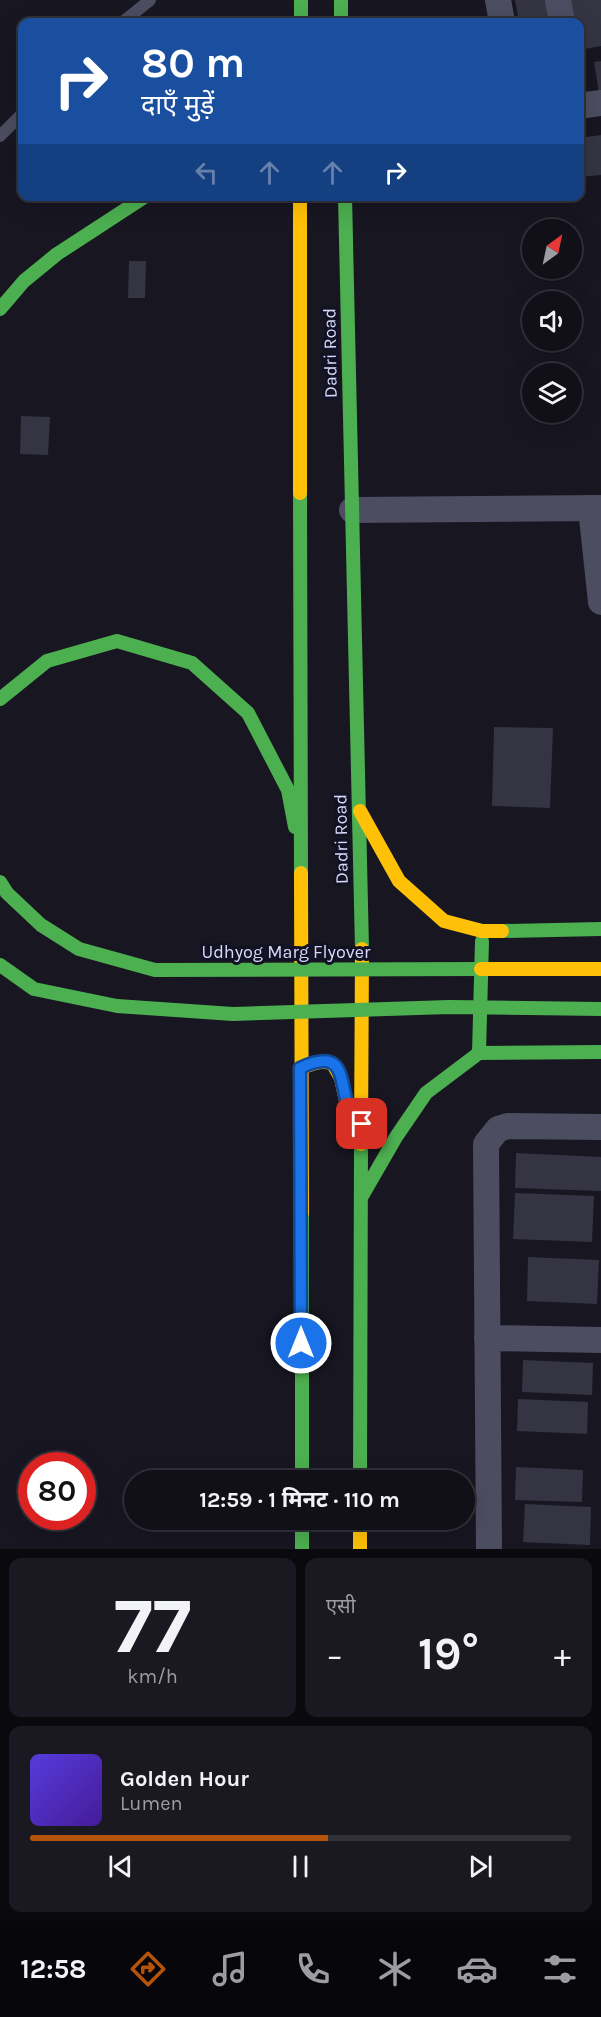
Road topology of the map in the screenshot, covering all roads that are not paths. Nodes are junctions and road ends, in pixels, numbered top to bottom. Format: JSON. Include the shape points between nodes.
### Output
{"nodes":[{"id":1,"x":150,"y":0,"type":"edge"},
{"id":2,"x":301,"y":0,"type":"edge"},
{"id":3,"x":340,"y":0,"type":"edge"},
{"id":4,"x":498,"y":0,"type":"edge"},
{"id":5,"x":558,"y":0,"type":"edge"},
{"id":6,"x":128,"y":18,"type":"edge"},
{"id":7,"x":301,"y":18,"type":"edge"},
{"id":8,"x":341,"y":18,"type":"edge"},
{"id":9,"x":501,"y":18,"type":"edge"},
{"id":10,"x":561,"y":18,"type":"edge"},
{"id":11,"x":601,"y":103,"type":"edge"},
{"id":12,"x":584,"y":105,"type":"edge"},
{"id":13,"x":18,"y":118,"type":"edge"},
{"id":14,"x":0,"y":136,"type":"edge"},
{"id":15,"x":138,"y":201,"type":"edge"},
{"id":16,"x":300,"y":201,"type":"edge"},
{"id":17,"x":345,"y":201,"type":"edge"},
{"id":18,"x":0,"y":309,"type":"edge"},
{"id":19,"x":596,"y":508,"type":"edge"},
{"id":20,"x":352,"y":510,"type":"junction"},
{"id":21,"x":601,"y":602,"type":"edge"},
{"id":22,"x":0,"y":699,"type":"edge"},
{"id":23,"x":358,"y":807,"type":"junction"},
{"id":24,"x":300,"y":858,"type":"junction"},
{"id":25,"x":0,"y":882,"type":"edge"},
{"id":26,"x":601,"y":929,"type":"edge"},
{"id":27,"x":482,"y":931,"type":"junction"},
{"id":28,"x":0,"y":965,"type":"edge"},
{"id":29,"x":601,"y":969,"type":"edge"},
{"id":30,"x":601,"y":1009,"type":"edge"},
{"id":31,"x":601,"y":1052,"type":"edge"},
{"id":32,"x":479,"y":1053,"type":"junction"},
{"id":33,"x":300,"y":1068,"type":"junction"},
{"id":34,"x":362,"y":1124,"type":"junction"},
{"id":35,"x":601,"y":1126,"type":"edge"},
{"id":36,"x":361,"y":1198,"type":"junction"},
{"id":37,"x":488,"y":1338,"type":"junction"},
{"id":38,"x":601,"y":1340,"type":"edge"},
{"id":39,"x":302,"y":1470,"type":"edge"},
{"id":40,"x":360,"y":1470,"type":"edge"},
{"id":41,"x":302,"y":1530,"type":"edge"},
{"id":42,"x":360,"y":1530,"type":"edge"},
{"id":43,"x":302,"y":1549,"type":"edge"},
{"id":44,"x":360,"y":1549,"type":"edge"},
{"id":45,"x":489,"y":1549,"type":"edge"}],
"edges":[{"from":1,"to":6,"type":"lane"},
{"from":2,"to":7,"type":"main road"},
{"from":3,"to":8,"type":"main road"},
{"from":4,"to":9,"type":"street"},
{"from":5,"to":10,"type":"street"},
{"from":11,"to":12,"type":"street"},
{"from":13,"to":14,"type":"lane"},
{"from":15,"to":18,"type":"main road","via":[[57,254],[24,281]]},
{"from":16,"to":24,"type":"main road","name":"Dadri Road"},
{"from":17,"to":20,"type":"main road","name":"Dadri Road"},
{"from":19,"to":20,"type":"street"},
{"from":19,"to":21,"type":"street"},
{"from":20,"to":23,"type":"main road","name":"Dadri Road"},
{"from":22,"to":24,"type":"main road","via":[[47,661],[117,641],[192,663],[248,713],[288,790]]},
{"from":23,"to":27,"type":"main road","via":[[399,881],[444,921]]},
{"from":23,"to":34,"type":"main road","name":"Dadri Road"},
{"from":24,"to":33,"type":"main road","name":"Dadri Road"},
{"from":25,"to":29,"type":"main road","name":"Udhyog Marg Flyover","bridge":true,"via":[[41,925],[79,949],[155,970]]},
{"from":26,"to":27,"type":"main road"},
{"from":27,"to":32,"type":"main road"},
{"from":28,"to":30,"type":"main road","bridge":true,"via":[[34,989],[117,1006],[233,1014],[449,1007]]},
{"from":31,"to":32,"type":"main road"},
{"from":32,"to":36,"type":"main road","via":[[426,1093]]},
{"from":33,"to":34,"type":"main road","via":[[322,1060],[337,1066],[348,1109]]},
{"from":33,"to":39,"type":"main road","name":"Dadri Road"},
{"from":34,"to":36,"type":"main road","name":"Dadri Road"},
{"from":35,"to":37,"type":"street","via":[[508,1126],[490,1136],[486,1144]]},
{"from":36,"to":40,"type":"main road","name":"Dadri Road"},
{"from":37,"to":38,"type":"street"},
{"from":37,"to":45,"type":"street"},
{"from":41,"to":43,"type":"main road"},
{"from":42,"to":44,"type":"main road"}]}
